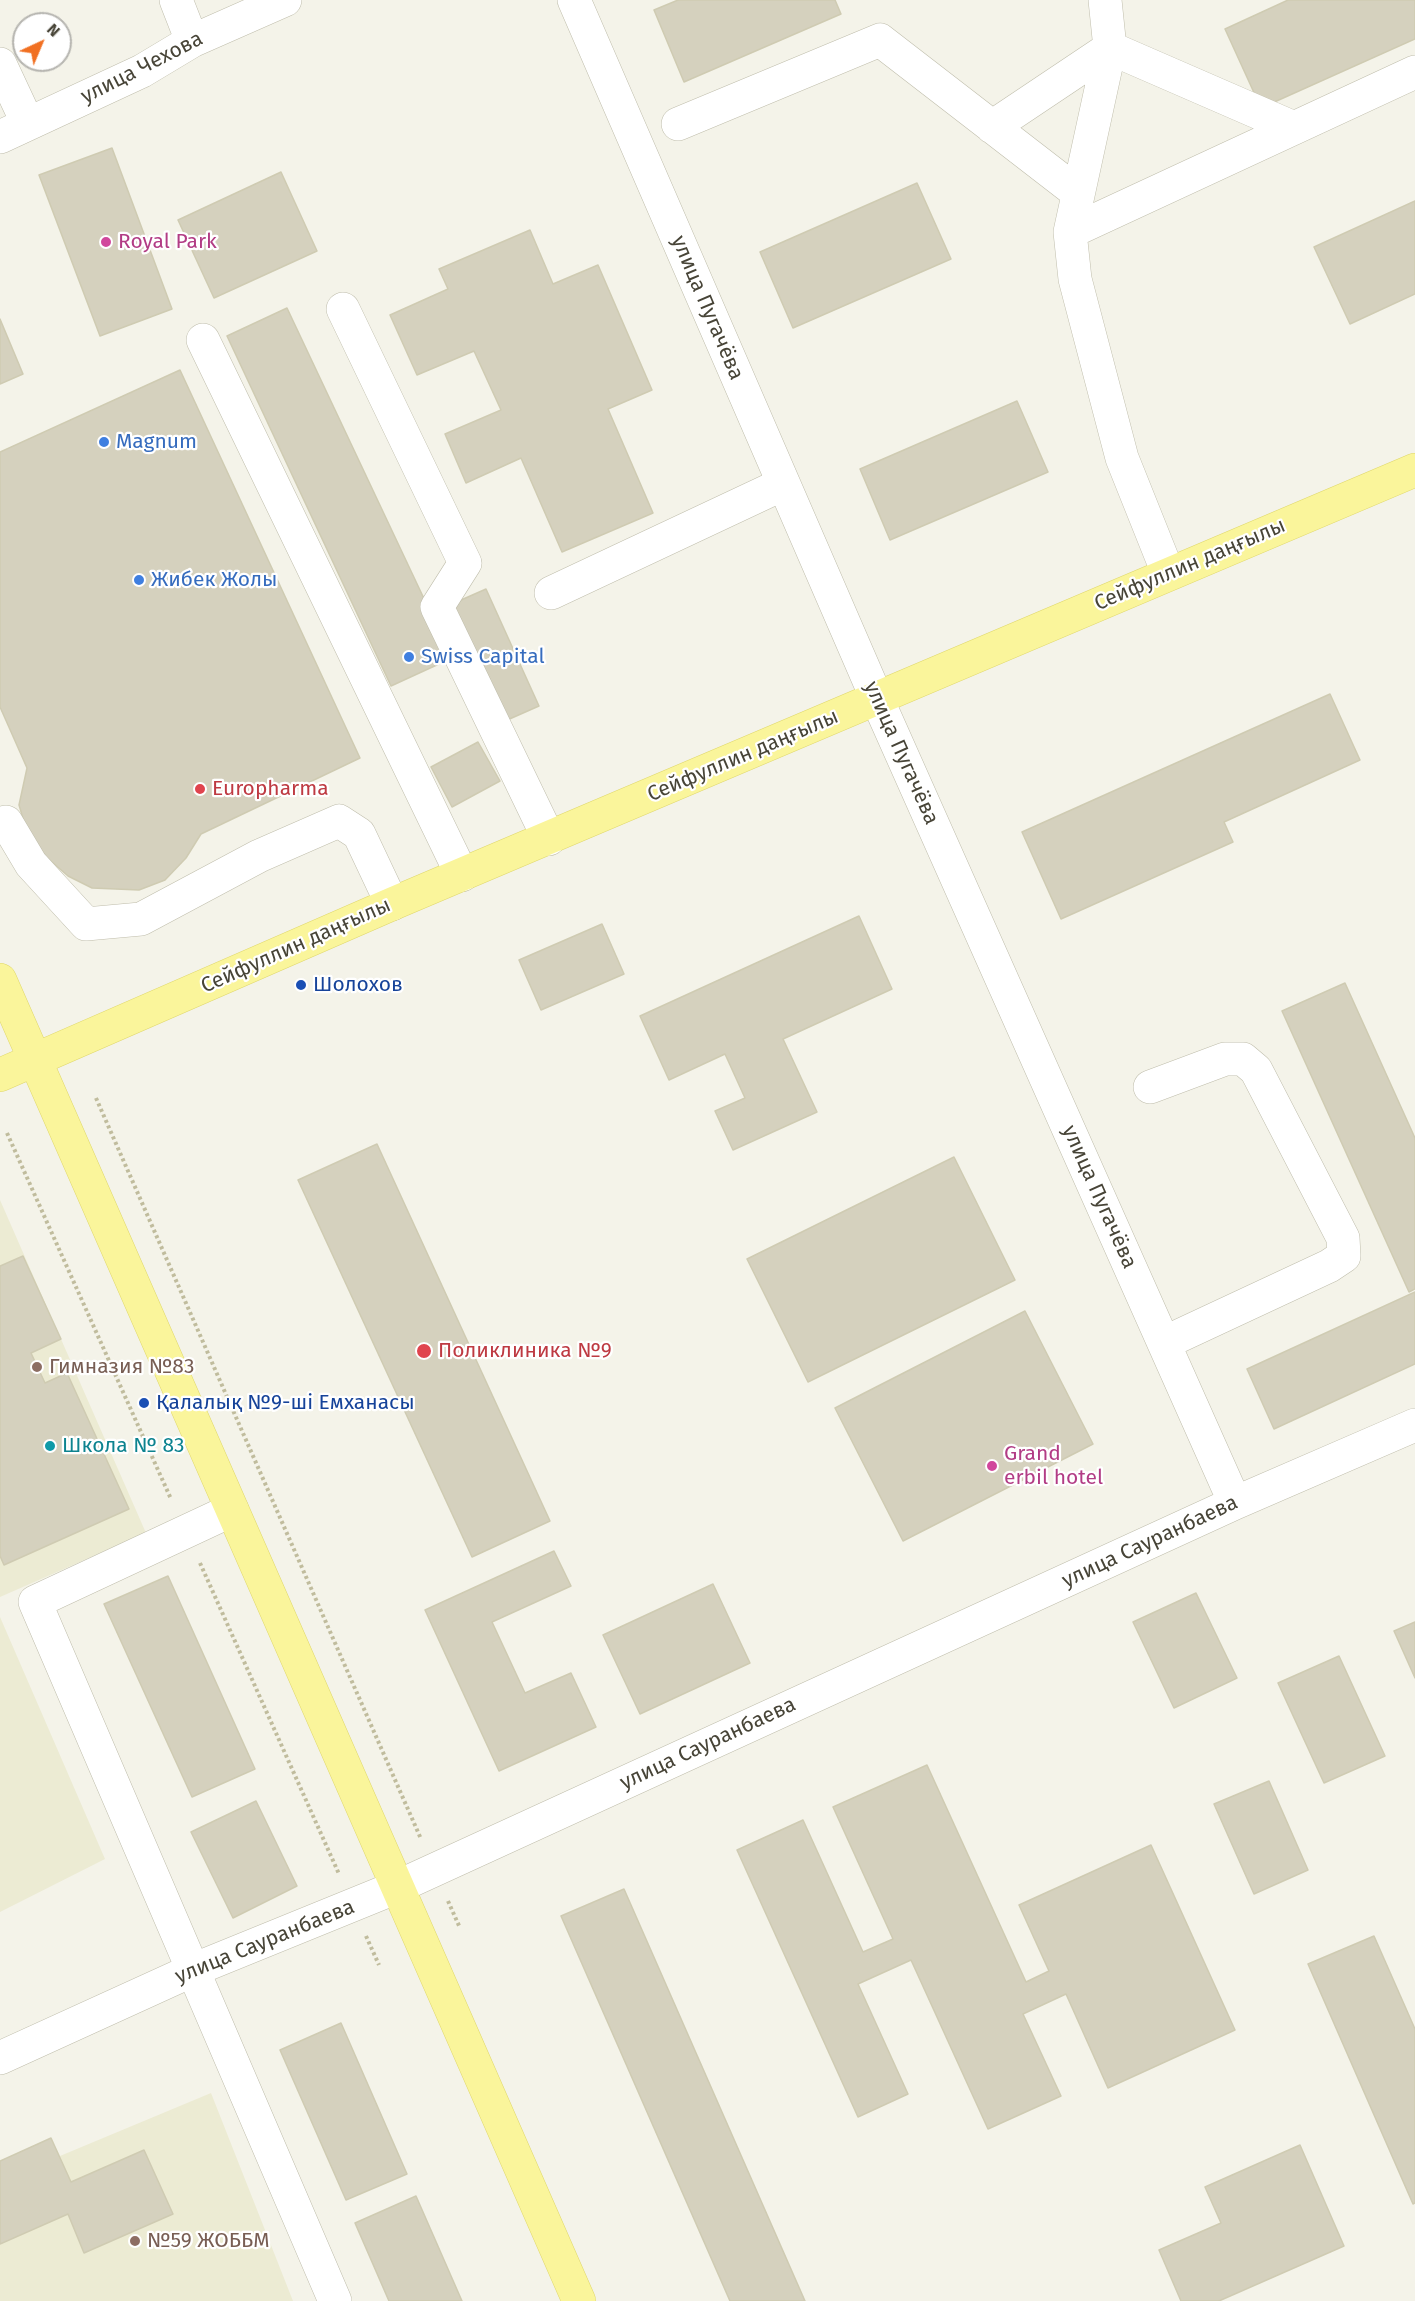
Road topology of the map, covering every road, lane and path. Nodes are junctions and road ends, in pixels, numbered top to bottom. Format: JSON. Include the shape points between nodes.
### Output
{"nodes":[{"id":1,"x":176,"y":0,"type":"edge"},
{"id":2,"x":285,"y":0,"type":"edge"},
{"id":3,"x":574,"y":0,"type":"edge"},
{"id":4,"x":1105,"y":0,"type":"edge"},
{"id":5,"x":192,"y":41,"type":"junction"},
{"id":6,"x":1110,"y":48,"type":"junction"},
{"id":7,"x":0,"y":64,"type":"edge"},
{"id":8,"x":1415,"y":72,"type":"edge"},
{"id":9,"x":678,"y":124,"type":"dead end"},
{"id":10,"x":992,"y":127,"type":"junction"},
{"id":11,"x":1294,"y":128,"type":"junction"},
{"id":12,"x":14,"y":130,"type":"edge"},
{"id":13,"x":1078,"y":194,"type":"junction"},
{"id":14,"x":1070,"y":232,"type":"junction"},
{"id":15,"x":343,"y":309,"type":"dead end"},
{"id":16,"x":203,"y":339,"type":"dead end"},
{"id":17,"x":1415,"y":470,"type":"edge"},
{"id":18,"x":783,"y":484,"type":"junction"},
{"id":19,"x":1168,"y":573,"type":"junction"},
{"id":20,"x":551,"y":593,"type":"dead end"},
{"id":21,"x":877,"y":699,"type":"junction"},
{"id":22,"x":0,"y":825,"type":"edge"},
{"id":23,"x":549,"y":839,"type":"junction"},
{"id":24,"x":462,"y":875,"type":"junction"},
{"id":25,"x":392,"y":904,"type":"junction"},
{"id":26,"x":0,"y":980,"type":"edge"},
{"id":27,"x":35,"y":1060,"type":"junction"},
{"id":28,"x":0,"y":1075,"type":"edge"},
{"id":29,"x":1150,"y":1087,"type":"dead end"},
{"id":30,"x":96,"y":1098,"type":"dead end"},
{"id":31,"x":1164,"y":1343,"type":"junction"},
{"id":32,"x":1415,"y":1425,"type":"edge"},
{"id":33,"x":1235,"y":1503,"type":"junction"},
{"id":34,"x":232,"y":1509,"type":"junction"},
{"id":35,"x":435,"y":1869,"type":"junction"},
{"id":36,"x":397,"y":1887,"type":"junction"},
{"id":37,"x":460,"y":1928,"type":"dead end"},
{"id":38,"x":193,"y":1970,"type":"junction"},
{"id":39,"x":0,"y":2058,"type":"edge"},
{"id":40,"x":335,"y":2301,"type":"edge"},
{"id":41,"x":579,"y":2301,"type":"edge"}],
"edges":[{"from":1,"to":5,"type":"street"},
{"from":2,"to":5,"type":"street","name":"улица Чехова"},
{"from":3,"to":18,"type":"street","name":"улица Пугачёва"},
{"from":4,"to":6,"type":"street"},
{"from":5,"to":12,"type":"street","name":"улица Чехова","via":[[142,71]]},
{"from":6,"to":10,"type":"street"},
{"from":6,"to":11,"type":"street"},
{"from":6,"to":13,"type":"street"},
{"from":7,"to":12,"type":"street"},
{"from":8,"to":11,"type":"street"},
{"from":9,"to":10,"type":"street","via":[[880,40]]},
{"from":10,"to":13,"type":"street"},
{"from":11,"to":14,"type":"street"},
{"from":13,"to":14,"type":"street"},
{"from":14,"to":19,"type":"street","via":[[1075,279],[1122,458]]},
{"from":15,"to":23,"type":"street","via":[[465,563],[437,607]]},
{"from":16,"to":24,"type":"street"},
{"from":17,"to":19,"type":"main road","name":"Сейфуллин даңғылы"},
{"from":18,"to":20,"type":"street"},
{"from":18,"to":21,"type":"street","name":"улица Пугачёва"},
{"from":19,"to":21,"type":"main road","name":"Сейфуллин даңғылы"},
{"from":21,"to":23,"type":"main road","name":"Сейфуллин даңғылы"},
{"from":21,"to":31,"type":"street","name":"улица Пугачёва"},
{"from":22,"to":25,"type":"street","via":[[6,822],[30,864],[86,924],[141,919],[259,856],[339,821],[359,834]]},
{"from":23,"to":24,"type":"main road","name":"Сейфуллин даңғылы"},
{"from":24,"to":25,"type":"main road","name":"Сейфуллин даңғылы"},
{"from":25,"to":27,"type":"main road","name":"Сейфуллин даңғылы"},
{"from":26,"to":27,"type":"main road"},
{"from":27,"to":28,"type":"main road"},
{"from":27,"to":34,"type":"main road"},
{"from":29,"to":31,"type":"street","via":[[1225,1059],[1243,1059],[1256,1070],[1343,1239],[1344,1256]]},
{"from":30,"to":35,"type":"path"},
{"from":31,"to":33,"type":"street","name":"улица Пугачёва"},
{"from":32,"to":33,"type":"street","name":"улица Сауранбаева"},
{"from":33,"to":35,"type":"street","name":"улица Сауранбаева"},
{"from":34,"to":36,"type":"main road"},
{"from":34,"to":38,"type":"street","via":[[35,1602]]},
{"from":35,"to":36,"type":"street","name":"улица Сауранбаева"},
{"from":35,"to":37,"type":"path"},
{"from":36,"to":38,"type":"street","name":"улица Сауранбаева"},
{"from":36,"to":41,"type":"main road"},
{"from":38,"to":39,"type":"street","name":"улица Сауранбаева"},
{"from":38,"to":40,"type":"street"}]}
